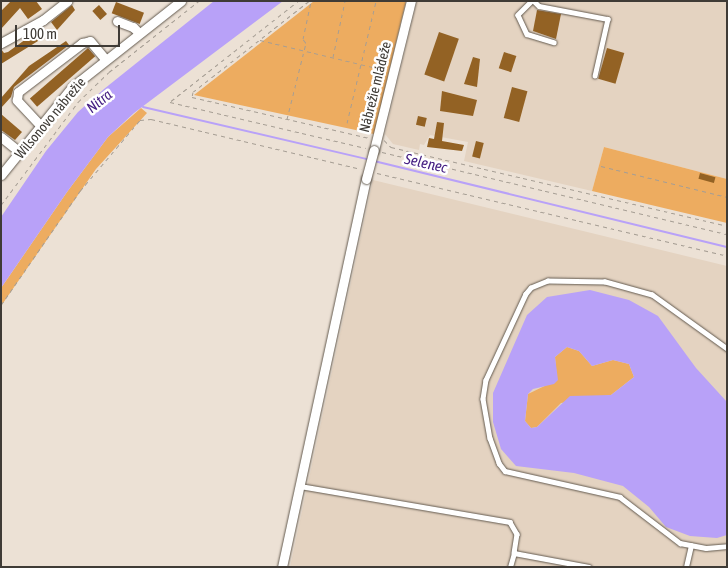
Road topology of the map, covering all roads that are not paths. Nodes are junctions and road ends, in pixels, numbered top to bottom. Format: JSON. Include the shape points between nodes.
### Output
{"nodes":[{"id":1,"x":67,"y":1,"type":"edge"},
{"id":2,"x":411,"y":1,"type":"edge"},
{"id":3,"x":533,"y":1,"type":"edge"},
{"id":4,"x":176,"y":2,"type":"edge"},
{"id":5,"x":117,"y":21,"type":"dead end"},
{"id":6,"x":139,"y":33,"type":"junction"},
{"id":7,"x":554,"y":42,"type":"dead end"},
{"id":8,"x":1,"y":43,"type":"edge"},
{"id":9,"x":105,"y":60,"type":"junction"},
{"id":10,"x":595,"y":76,"type":"dead end"},
{"id":11,"x":39,"y":124,"type":"junction"},
{"id":12,"x":1,"y":137,"type":"edge"},
{"id":13,"x":18,"y":151,"type":"junction"},
{"id":14,"x":1,"y":176,"type":"edge"},
{"id":15,"x":727,"y":349,"type":"edge"},
{"id":16,"x":300,"y":486,"type":"junction"},
{"id":17,"x":690,"y":546,"type":"junction"},
{"id":18,"x":727,"y":546,"type":"edge"},
{"id":19,"x":514,"y":553,"type":"junction"},
{"id":20,"x":282,"y":567,"type":"edge"},
{"id":21,"x":510,"y":567,"type":"edge"},
{"id":22,"x":589,"y":567,"type":"edge"},
{"id":23,"x":686,"y":567,"type":"edge"}],
"edges":[{"from":1,"to":8,"type":"street","via":[[43,20]]},
{"from":2,"to":16,"type":"street","name":"Nábrežie mládeže","bridge":true,"via":[[374,150]]},
{"from":3,"to":7,"type":"lane","via":[[518,15],[527,34]]},
{"from":3,"to":10,"type":"lane","via":[[539,6],[608,19]]},
{"from":4,"to":6,"type":"street","name":"Wilsonovo nábrežie"},
{"from":5,"to":6,"type":"street"},
{"from":6,"to":9,"type":"street","name":"Wilsonovo nábrežie"},
{"from":9,"to":11,"type":"street","name":"Wilsonovo nábrežie","via":[[72,87]]},
{"from":9,"to":11,"type":"street","name":"Wilsonovo nábrežie","via":[[90,42],[82,43],[18,92],[17,100]]},
{"from":11,"to":13,"type":"street","name":"Wilsonovo nábrežie"},
{"from":12,"to":13,"type":"street","name":"Wilsonovo nábrežie"},
{"from":13,"to":14,"type":"street","name":"Wilsonovo nábrežie"},
{"from":15,"to":17,"type":"lane","via":[[652,295],[605,282],[548,281],[531,288],[526,294],[484,388],[484,415],[490,438],[499,463],[506,471],[620,497],[639,508],[666,534]]},
{"from":16,"to":19,"type":"lane","via":[[510,522],[516,526]]},
{"from":16,"to":20,"type":"street","name":"Nábrežie mládeže"},
{"from":17,"to":18,"type":"lane"},
{"from":17,"to":23,"type":"lane"},
{"from":19,"to":21,"type":"lane"},
{"from":19,"to":22,"type":"lane"}]}
